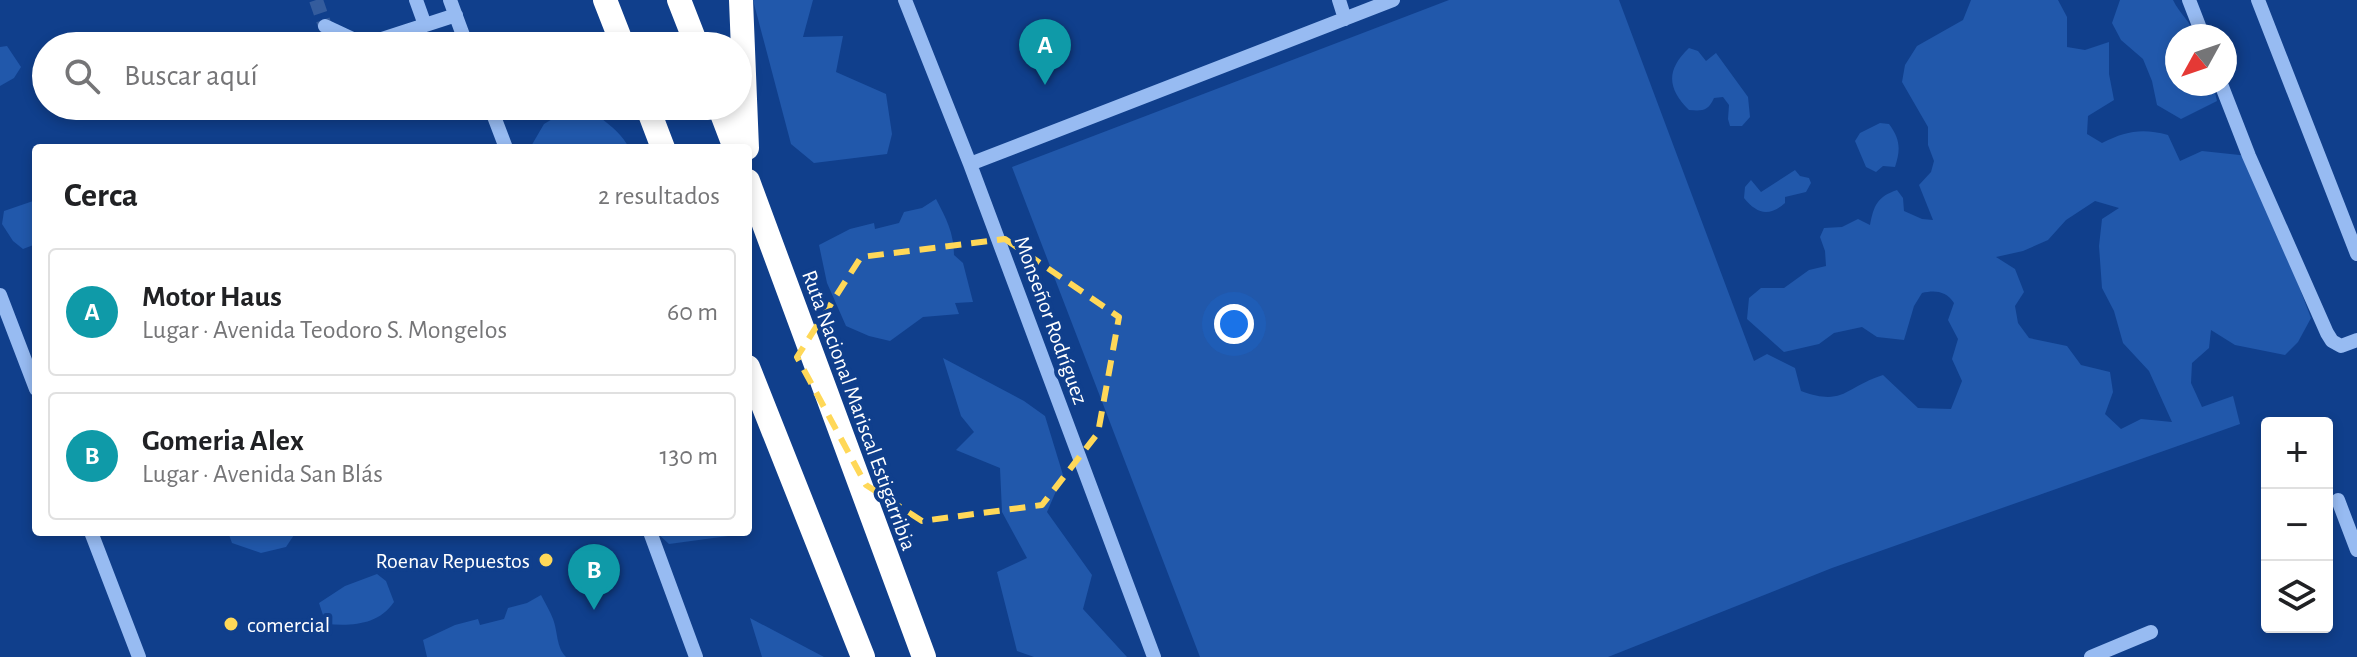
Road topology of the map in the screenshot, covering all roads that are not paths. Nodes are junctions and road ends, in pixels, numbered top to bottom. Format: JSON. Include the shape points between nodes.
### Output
{"nodes":[{"id":1,"x":416,"y":0,"type":"edge"},
{"id":2,"x":450,"y":0,"type":"edge"},
{"id":3,"x":605,"y":0,"type":"edge"},
{"id":4,"x":679,"y":0,"type":"edge"},
{"id":5,"x":741,"y":0,"type":"edge"},
{"id":6,"x":905,"y":0,"type":"edge"},
{"id":7,"x":1339,"y":0,"type":"edge"},
{"id":8,"x":1393,"y":0,"type":"edge"},
{"id":9,"x":2189,"y":0,"type":"edge"},
{"id":10,"x":2258,"y":0,"type":"edge"},
{"id":11,"x":456,"y":15,"type":"junction"},
{"id":12,"x":1345,"y":19,"type":"junction"},
{"id":13,"x":2198,"y":24,"type":"edge"},
{"id":14,"x":425,"y":25,"type":"junction"},
{"id":15,"x":325,"y":26,"type":"dead end"},
{"id":16,"x":340,"y":32,"type":"edge"},
{"id":17,"x":404,"y":32,"type":"edge"},
{"id":18,"x":462,"y":32,"type":"edge"},
{"id":19,"x":618,"y":32,"type":"edge"},
{"id":20,"x":692,"y":32,"type":"edge"},
{"id":21,"x":742,"y":32,"type":"edge"},
{"id":22,"x":2226,"y":96,"type":"edge"},
{"id":23,"x":495,"y":120,"type":"edge"},
{"id":24,"x":652,"y":120,"type":"edge"},
{"id":25,"x":724,"y":120,"type":"edge"},
{"id":26,"x":746,"y":120,"type":"edge"},
{"id":27,"x":504,"y":144,"type":"edge"},
{"id":28,"x":661,"y":144,"type":"edge"},
{"id":29,"x":733,"y":144,"type":"edge"},
{"id":30,"x":747,"y":144,"type":"edge"},
{"id":31,"x":970,"y":164,"type":"junction"},
{"id":32,"x":752,"y":192,"type":"edge"},
{"id":33,"x":2357,"y":254,"type":"edge"},
{"id":34,"x":0,"y":295,"type":"edge"},
{"id":35,"x":2357,"y":340,"type":"edge"},
{"id":36,"x":752,"y":377,"type":"edge"},
{"id":37,"x":32,"y":379,"type":"edge"},
{"id":38,"x":2338,"y":500,"type":"dead end"},
{"id":39,"x":93,"y":536,"type":"edge"},
{"id":40,"x":651,"y":536,"type":"edge"},
{"id":41,"x":2357,"y":550,"type":"edge"},
{"id":42,"x":2151,"y":632,"type":"dead end"},
{"id":43,"x":139,"y":657,"type":"edge"},
{"id":44,"x":696,"y":657,"type":"edge"},
{"id":45,"x":863,"y":657,"type":"edge"},
{"id":46,"x":924,"y":657,"type":"edge"},
{"id":47,"x":1154,"y":657,"type":"edge"},
{"id":48,"x":2091,"y":657,"type":"edge"}],
"edges":[{"from":1,"to":14,"type":"street"},
{"from":2,"to":11,"type":"street"},
{"from":3,"to":19,"type":"highway"},
{"from":4,"to":20,"type":"highway"},
{"from":5,"to":21,"type":"highway"},
{"from":6,"to":31,"type":"street","name":"Monseñor Rodríguez"},
{"from":7,"to":12,"type":"street"},
{"from":8,"to":12,"type":"street"},
{"from":9,"to":13,"type":"street"},
{"from":10,"to":33,"type":"street"},
{"from":11,"to":14,"type":"street"},
{"from":11,"to":18,"type":"street"},
{"from":12,"to":31,"type":"street"},
{"from":14,"to":17,"type":"street"},
{"from":15,"to":16,"type":"street"},
{"from":22,"to":35,"type":"street","via":[[2327,333],[2341,346]]},
{"from":23,"to":27,"type":"street"},
{"from":24,"to":28,"type":"highway"},
{"from":25,"to":29,"type":"highway"},
{"from":26,"to":30,"type":"highway"},
{"from":31,"to":47,"type":"street","name":"Monseñor Rodríguez"},
{"from":32,"to":46,"type":"highway","name":"Ruta Nacional Mariscal Estigarribia"},
{"from":34,"to":37,"type":"street"},
{"from":36,"to":45,"type":"highway"},
{"from":38,"to":41,"type":"street"},
{"from":39,"to":43,"type":"street"},
{"from":40,"to":44,"type":"street"},
{"from":42,"to":48,"type":"street"}]}
